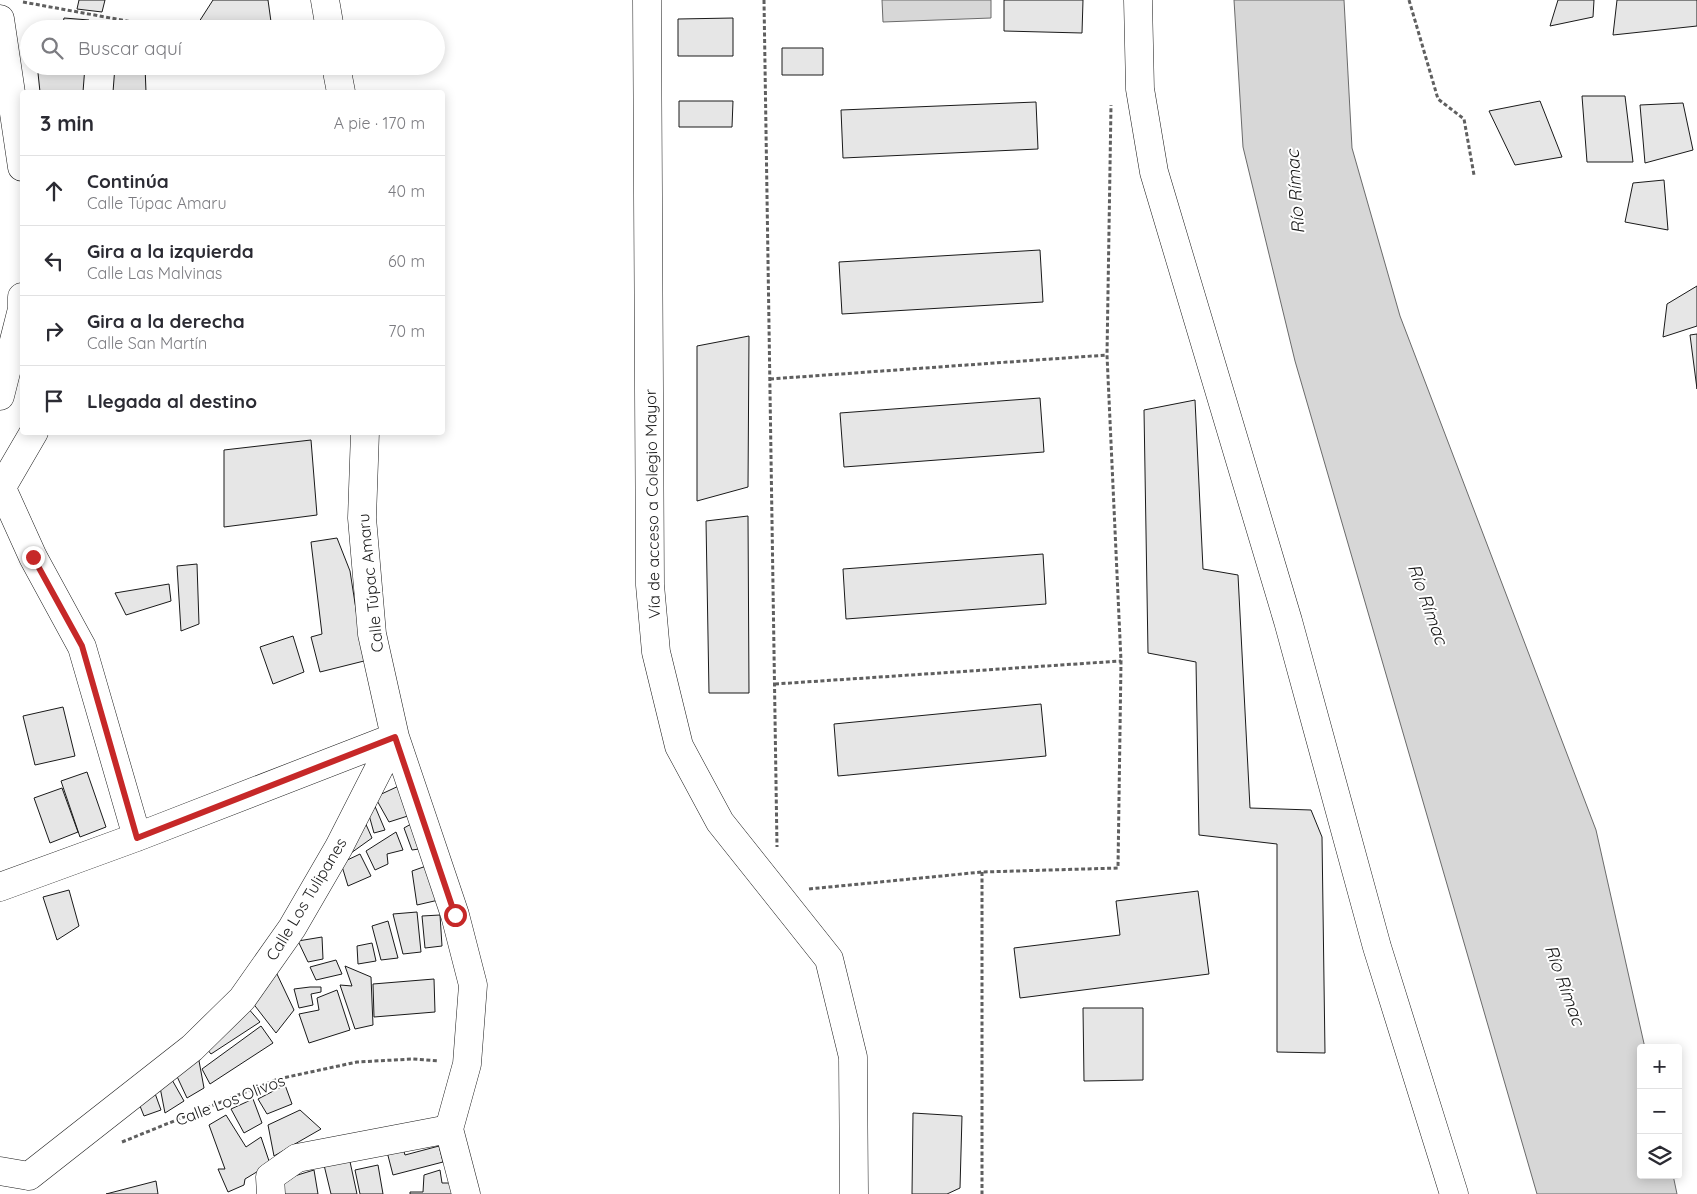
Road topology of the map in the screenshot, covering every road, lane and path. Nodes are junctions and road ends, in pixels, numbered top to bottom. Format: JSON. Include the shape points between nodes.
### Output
{"nodes":[{"id":1,"x":325,"y":0,"type":"edge"},
{"id":2,"x":647,"y":0,"type":"edge"},
{"id":3,"x":764,"y":0,"type":"edge"},
{"id":4,"x":1138,"y":0,"type":"edge"},
{"id":5,"x":1409,"y":0,"type":"edge"},
{"id":6,"x":22,"y":2,"type":"dead end"},
{"id":7,"x":0,"y":19,"type":"edge"},
{"id":8,"x":121,"y":20,"type":"edge"},
{"id":9,"x":328,"y":20,"type":"edge"},
{"id":10,"x":338,"y":75,"type":"edge"},
{"id":11,"x":1140,"y":89,"type":"junction"},
{"id":12,"x":341,"y":90,"type":"edge"},
{"id":13,"x":19,"y":124,"type":"edge"},
{"id":14,"x":20,"y":138,"type":"edge"},
{"id":15,"x":1474,"y":175,"type":"dead end"},
{"id":16,"x":20,"y":317,"type":"edge"},
{"id":17,"x":1107,"y":355,"type":"junction"},
{"id":18,"x":770,"y":379,"type":"junction"},
{"id":19,"x":0,"y":396,"type":"edge"},
{"id":20,"x":32,"y":435,"type":"edge"},
{"id":21,"x":365,"y":435,"type":"edge"},
{"id":22,"x":1,"y":486,"type":"edge"},
{"id":23,"x":1120,"y":661,"type":"junction"},
{"id":24,"x":775,"y":684,"type":"junction"},
{"id":25,"x":395,"y":737,"type":"junction"},
{"id":26,"x":137,"y":838,"type":"junction"},
{"id":27,"x":777,"y":850,"type":"dead end"},
{"id":28,"x":982,"y":872,"type":"junction"},
{"id":29,"x":0,"y":887,"type":"edge"},
{"id":30,"x":808,"y":889,"type":"dead end"},
{"id":31,"x":467,"y":1064,"type":"junction"},
{"id":32,"x":449,"y":1129,"type":"junction"},
{"id":33,"x":119,"y":1143,"type":"dead end"},
{"id":34,"x":0,"y":1170,"type":"edge"},
{"id":35,"x":30,"y":1185,"type":"edge"},
{"id":36,"x":271,"y":1186,"type":"edge"},
{"id":37,"x":466,"y":1194,"type":"edge"},
{"id":38,"x":854,"y":1194,"type":"edge"},
{"id":39,"x":982,"y":1194,"type":"edge"},
{"id":40,"x":1454,"y":1194,"type":"edge"}],
"edges":[{"from":1,"to":9,"type":"street"},
{"from":2,"to":38,"type":"street","name":"Vía de acceso a Colegio Mayor","via":[[650,585],[656,652],[679,746],[720,822],[829,959],[853,1057]]},
{"from":3,"to":18,"type":"path"},
{"from":4,"to":11,"type":"street"},
{"from":5,"to":15,"type":"path","via":[[1438,99],[1464,119]]},
{"from":6,"to":8,"type":"path"},
{"from":7,"to":13,"type":"street"},
{"from":10,"to":12,"type":"street"},
{"from":11,"to":17,"type":"path","via":[[1112,92]]},
{"from":11,"to":40,"type":"street","via":[[1154,172],[1288,621],[1377,947]]},
{"from":13,"to":14,"type":"street"},
{"from":16,"to":19,"type":"street"},
{"from":17,"to":18,"type":"path"},
{"from":17,"to":23,"type":"path"},
{"from":18,"to":24,"type":"path"},
{"from":20,"to":22,"type":"street"},
{"from":21,"to":25,"type":"street","name":"Calle Túpac Amaru","via":[[362,518],[372,634]]},
{"from":22,"to":26,"type":"street","via":[[33,557],[82,646]]},
{"from":23,"to":24,"type":"path"},
{"from":23,"to":28,"type":"path","via":[[1118,868]]},
{"from":24,"to":27,"type":"path"},
{"from":25,"to":26,"type":"street"},
{"from":25,"to":31,"type":"street","name":"Calle Túpac Amaru","via":[[455,915],[473,985]]},
{"from":25,"to":35,"type":"street","name":"Calle Los Tulipanes","via":[[339,847],[292,928],[242,999],[192,1048]]},
{"from":26,"to":29,"type":"street"},
{"from":28,"to":30,"type":"path"},
{"from":28,"to":39,"type":"path"},
{"from":31,"to":32,"type":"street","name":"Calle Túpac Amaru"},
{"from":31,"to":33,"type":"path","name":"Calle Los Olivos","via":[[413,1059],[357,1062],[286,1077]]},
{"from":32,"to":36,"type":"street","via":[[297,1158]]},
{"from":32,"to":37,"type":"street"},
{"from":34,"to":35,"type":"street"}]}
